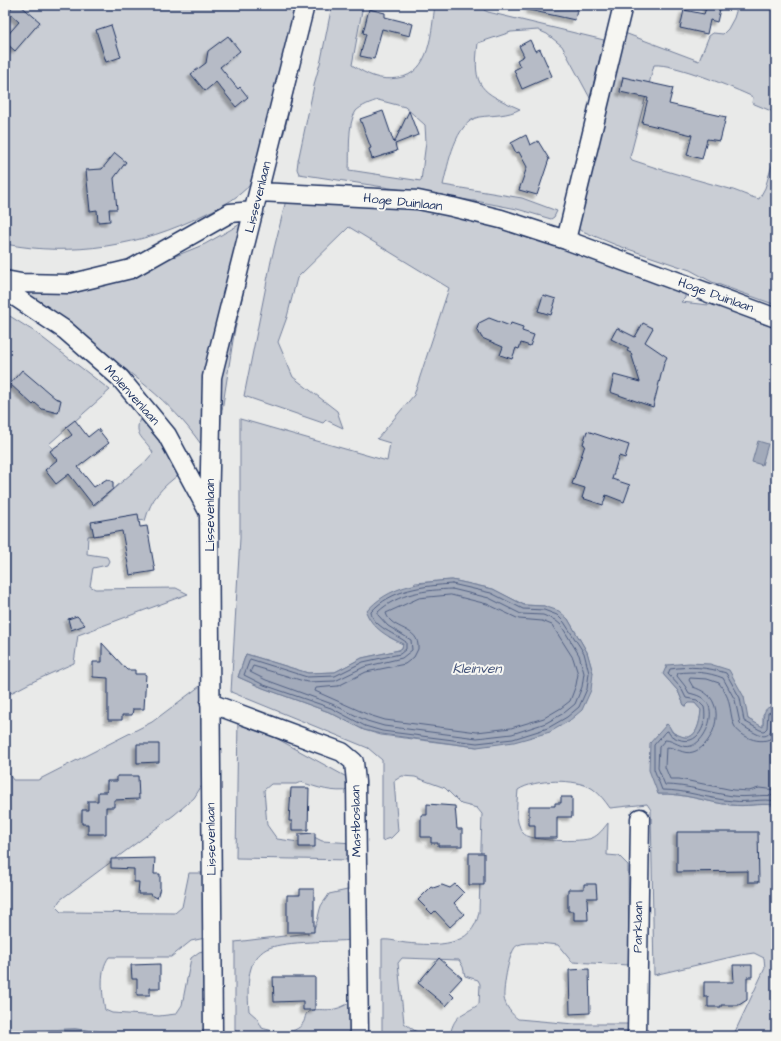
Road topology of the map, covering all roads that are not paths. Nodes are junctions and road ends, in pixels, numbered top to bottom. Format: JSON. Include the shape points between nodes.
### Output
{"nodes":[{"id":1,"x":305,"y":5,"type":"edge"},
{"id":2,"x":623,"y":5,"type":"edge"},
{"id":3,"x":259,"y":192,"type":"junction"},
{"id":4,"x":254,"y":211,"type":"junction"},
{"id":5,"x":566,"y":240,"type":"junction"},
{"id":6,"x":5,"y":280,"type":"edge"},
{"id":7,"x":5,"y":290,"type":"edge"},
{"id":8,"x":776,"y":318,"type":"edge"},
{"id":9,"x":209,"y":514,"type":"junction"},
{"id":10,"x":210,"y":703,"type":"junction"},
{"id":11,"x":640,"y":818,"type":"dead end"},
{"id":12,"x":213,"y":1036,"type":"edge"},
{"id":13,"x":359,"y":1036,"type":"edge"},
{"id":14,"x":637,"y":1036,"type":"edge"}],
"edges":[{"from":1,"to":3,"type":"street","name":"Lissevenlaan"},
{"from":2,"to":5,"type":"street"},
{"from":3,"to":4,"type":"street","name":"Lissevenlaan"},
{"from":3,"to":5,"type":"street","name":"Hoge Duinlaan","via":[[429,202],[501,219]]},
{"from":4,"to":6,"type":"street","via":[[230,213],[131,269],[69,284]]},
{"from":4,"to":9,"type":"street","name":"Lissevenlaan","via":[[212,377]]},
{"from":5,"to":8,"type":"street","name":"Hoge Duinlaan"},
{"from":7,"to":9,"type":"street","name":"Molenvenlaan","via":[[65,330],[120,378],[167,434]]},
{"from":9,"to":10,"type":"street","name":"Lissevenlaan"},
{"from":10,"to":12,"type":"street","name":"Lissevenlaan"},
{"from":10,"to":13,"type":"street","name":"Mastboslaan","via":[[342,752],[354,762]]},
{"from":11,"to":14,"type":"street","name":"Parklaan"}]}
